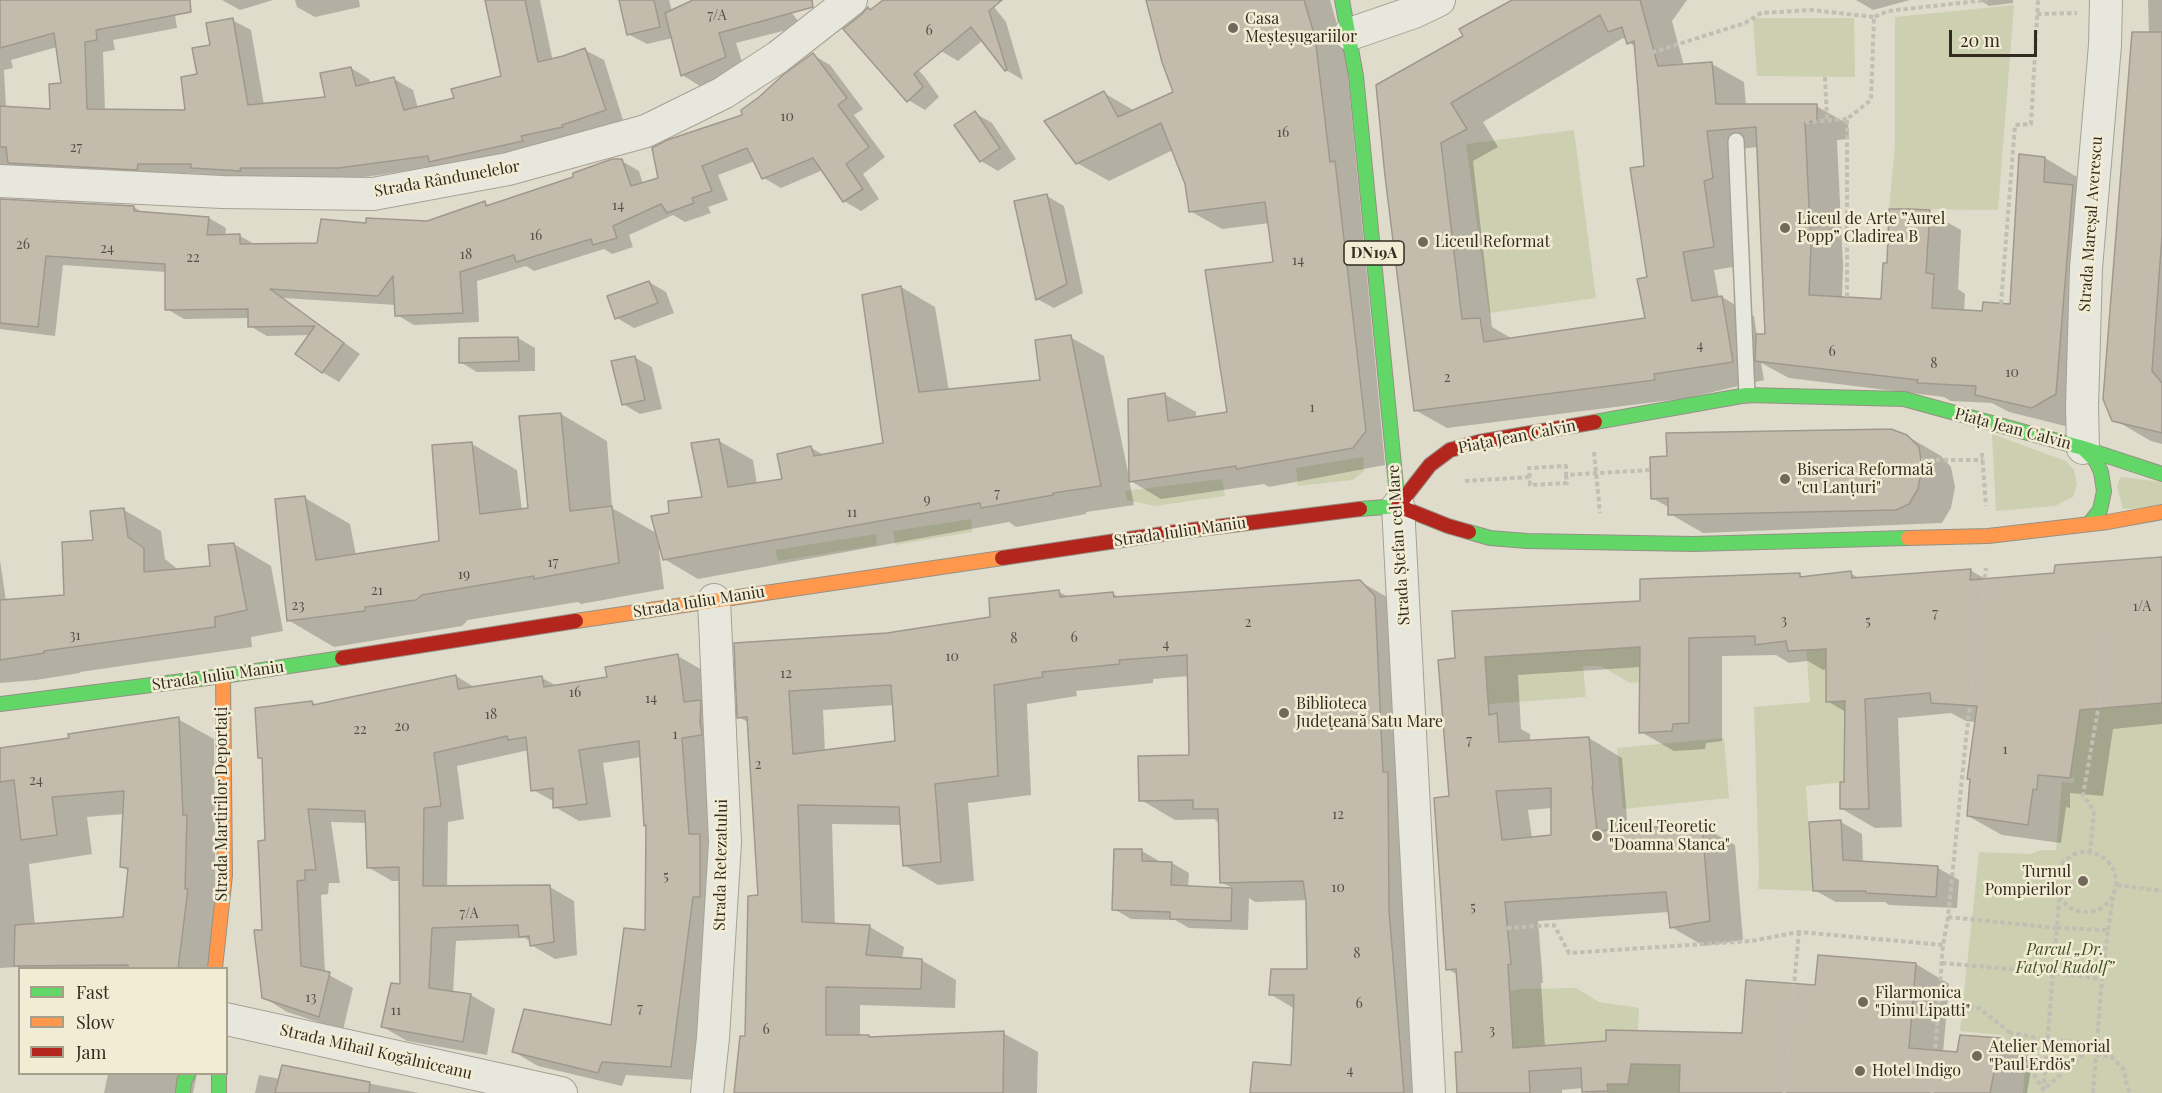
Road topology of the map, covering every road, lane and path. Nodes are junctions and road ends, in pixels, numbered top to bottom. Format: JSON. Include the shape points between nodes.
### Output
{"nodes":[{"id":1,"x":851,"y":0,"type":"edge"},
{"id":2,"x":1342,"y":0,"type":"edge"},
{"id":3,"x":1439,"y":0,"type":"edge"},
{"id":4,"x":1987,"y":0,"type":"edge"},
{"id":5,"x":2038,"y":0,"type":"edge"},
{"id":6,"x":2095,"y":7,"type":"edge"},
{"id":7,"x":2037,"y":14,"type":"junction"},
{"id":8,"x":1874,"y":17,"type":"junction"},
{"id":9,"x":1350,"y":34,"type":"junction"},
{"id":10,"x":1642,"y":67,"type":"dead end"},
{"id":11,"x":1825,"y":77,"type":"dead end"},
{"id":12,"x":1847,"y":119,"type":"junction"},
{"id":13,"x":1827,"y":120,"type":"junction"},
{"id":14,"x":1805,"y":122,"type":"dead end"},
{"id":15,"x":1736,"y":141,"type":"dead end"},
{"id":16,"x":0,"y":181,"type":"edge"},
{"id":17,"x":1847,"y":297,"type":"dead end"},
{"id":18,"x":2001,"y":304,"type":"dead end"},
{"id":19,"x":1747,"y":395,"type":"junction"},
{"id":20,"x":2083,"y":448,"type":"junction"},
{"id":21,"x":1594,"y":451,"type":"dead end"},
{"id":22,"x":1982,"y":451,"type":"dead end"},
{"id":23,"x":1921,"y":460,"type":"dead end"},
{"id":24,"x":1983,"y":460,"type":"junction"},
{"id":25,"x":1650,"y":470,"type":"dead end"},
{"id":26,"x":1596,"y":473,"type":"junction"},
{"id":27,"x":2162,"y":474,"type":"edge"},
{"id":28,"x":1566,"y":475,"type":"junction"},
{"id":29,"x":1530,"y":477,"type":"junction"},
{"id":30,"x":1454,"y":482,"type":"dead end"},
{"id":31,"x":1398,"y":507,"type":"junction"},
{"id":32,"x":2162,"y":512,"type":"edge"},
{"id":33,"x":1600,"y":514,"type":"dead end"},
{"id":34,"x":1987,"y":516,"type":"dead end"},
{"id":35,"x":2089,"y":524,"type":"junction"},
{"id":36,"x":1986,"y":564,"type":"dead end"},
{"id":37,"x":714,"y":600,"type":"junction"},
{"id":38,"x":2099,"y":636,"type":"dead end"},
{"id":39,"x":223,"y":676,"type":"junction"},
{"id":40,"x":0,"y":704,"type":"edge"},
{"id":41,"x":2090,"y":853,"type":"junction"},
{"id":42,"x":2117,"y":885,"type":"junction"},
{"id":43,"x":2162,"y":891,"type":"edge"},
{"id":44,"x":2114,"y":897,"type":"junction"},
{"id":45,"x":2060,"y":898,"type":"junction"},
{"id":46,"x":1948,"y":917,"type":"junction"},
{"id":47,"x":1508,"y":928,"type":"dead end"},
{"id":48,"x":2057,"y":928,"type":"junction"},
{"id":49,"x":2108,"y":930,"type":"junction"},
{"id":50,"x":1799,"y":932,"type":"junction"},
{"id":51,"x":1943,"y":945,"type":"junction"},
{"id":52,"x":1942,"y":963,"type":"junction"},
{"id":53,"x":215,"y":967,"type":"edge"},
{"id":54,"x":2053,"y":973,"type":"junction"},
{"id":55,"x":2102,"y":979,"type":"junction"},
{"id":56,"x":1939,"y":1007,"type":"junction"},
{"id":57,"x":228,"y":1018,"type":"edge"},
{"id":58,"x":2009,"y":1032,"type":"junction"},
{"id":59,"x":2047,"y":1040,"type":"junction"},
{"id":60,"x":2096,"y":1043,"type":"junction"},
{"id":61,"x":2095,"y":1055,"type":"junction"},
{"id":62,"x":187,"y":1075,"type":"edge"},
{"id":63,"x":219,"y":1075,"type":"edge"},
{"id":64,"x":2043,"y":1092,"type":"edge"},
{"id":65,"x":183,"y":1093,"type":"edge"},
{"id":66,"x":219,"y":1093,"type":"edge"},
{"id":67,"x":561,"y":1093,"type":"edge"},
{"id":68,"x":707,"y":1093,"type":"edge"},
{"id":69,"x":1429,"y":1093,"type":"edge"},
{"id":70,"x":1784,"y":1093,"type":"edge"},
{"id":71,"x":1932,"y":1093,"type":"edge"},
{"id":72,"x":2093,"y":1093,"type":"edge"},
{"id":73,"x":2131,"y":1093,"type":"edge"}],
"edges":[{"from":1,"to":16,"type":"street","name":"Strada Rândunelelor","via":[[778,57],[723,93],[646,131],[508,169],[373,194],[222,192]]},
{"from":2,"to":9,"type":"main road","name":"Strada Ștefan cel Mare","number":"DN19A"},
{"from":3,"to":9,"type":"street"},
{"from":4,"to":8,"type":"path","via":[[1888,11]]},
{"from":5,"to":7,"type":"path"},
{"from":6,"to":7,"type":"path"},
{"from":6,"to":20,"type":"street","name":"Strada Mareșal Averescu","via":[[2105,45],[2086,268]]},
{"from":7,"to":18,"type":"path","via":[[2031,124],[2015,124]]},
{"from":8,"to":10,"type":"path","via":[[1812,10],[1761,13],[1744,23],[1641,56]]},
{"from":8,"to":12,"type":"path","via":[[1871,100]]},
{"from":9,"to":31,"type":"main road","name":"Strada Ștefan cel Mare","number":"DN19A"},
{"from":11,"to":13,"type":"path"},
{"from":12,"to":13,"type":"path"},
{"from":12,"to":17,"type":"path"},
{"from":13,"to":14,"type":"path"},
{"from":15,"to":19,"type":"lane"},
{"from":19,"to":20,"type":"main road","name":"Piața Jean Calvin","via":[[1904,399]]},
{"from":19,"to":31,"type":"main road","name":"Piața Jean Calvin","via":[[1450,450],[1430,465]]},
{"from":20,"to":27,"type":"main road"},
{"from":20,"to":35,"type":"main road","name":"Piața Jean Calvin","via":[[2096,461],[2104,491],[2100,510]]},
{"from":21,"to":26,"type":"path"},
{"from":22,"to":24,"type":"path"},
{"from":23,"to":24,"type":"path"},
{"from":24,"to":34,"type":"path"},
{"from":25,"to":26,"type":"path"},
{"from":26,"to":28,"type":"path"},
{"from":26,"to":33,"type":"path"},
{"from":28,"to":29,"type":"path","via":[[1567,483],[1530,485]]},
{"from":28,"to":29,"type":"path","via":[[1566,466],[1529,468]]},
{"from":29,"to":30,"type":"path"},
{"from":31,"to":35,"type":"main road","via":[[1490,538],[1527,541],[1693,544],[1988,536]]},
{"from":31,"to":37,"type":"main road","name":"Strada Iuliu Maniu","via":[[1176,532]]},
{"from":31,"to":69,"type":"street","name":"Strada Ștefan cel Mare","number":"DN19A"},
{"from":32,"to":35,"type":"main road"},
{"from":36,"to":46,"type":"path"},
{"from":37,"to":39,"type":"main road","name":"Strada Iuliu Maniu"},
{"from":37,"to":68,"type":"street","name":"Strada Retezatului","via":[[724,842]]},
{"from":38,"to":41,"type":"path","via":[[2102,687],[2083,795],[2094,811]]},
{"from":39,"to":40,"type":"main road","name":"Strada Iuliu Maniu"},
{"from":39,"to":53,"type":"main road","name":"Strada Martirilor Deportați","via":[[225,875]]},
{"from":41,"to":42,"type":"path","via":[[2110,864]]},
{"from":41,"to":45,"type":"path","via":[[2068,858],[2058,870],[2055,886]]},
{"from":42,"to":43,"type":"path"},
{"from":42,"to":44,"type":"path"},
{"from":44,"to":45,"type":"path","via":[[2104,907],[2089,912],[2073,910]]},
{"from":44,"to":49,"type":"path"},
{"from":45,"to":48,"type":"path"},
{"from":46,"to":48,"type":"path"},
{"from":46,"to":51,"type":"path"},
{"from":47,"to":50,"type":"path","via":[[1554,925],[1569,953],[1751,941]]},
{"from":48,"to":49,"type":"path"},
{"from":48,"to":54,"type":"path"},
{"from":49,"to":55,"type":"path"},
{"from":50,"to":51,"type":"path"},
{"from":50,"to":70,"type":"path"},
{"from":51,"to":52,"type":"path"},
{"from":52,"to":54,"type":"path"},
{"from":52,"to":56,"type":"path"},
{"from":54,"to":55,"type":"path"},
{"from":54,"to":59,"type":"path"},
{"from":55,"to":60,"type":"path"},
{"from":56,"to":58,"type":"path","via":[[1979,1008]]},
{"from":56,"to":71,"type":"path"},
{"from":57,"to":67,"type":"street","name":"Strada Mihail Kogălniceanu"},
{"from":58,"to":59,"type":"path"},
{"from":58,"to":64,"type":"path"},
{"from":59,"to":60,"type":"path"},
{"from":59,"to":64,"type":"path"},
{"from":60,"to":61,"type":"path"},
{"from":60,"to":64,"type":"path"},
{"from":61,"to":72,"type":"path"},
{"from":61,"to":73,"type":"path","via":[[2112,1056],[2124,1070]]},
{"from":62,"to":65,"type":"main road"},
{"from":63,"to":66,"type":"main road"}]}
